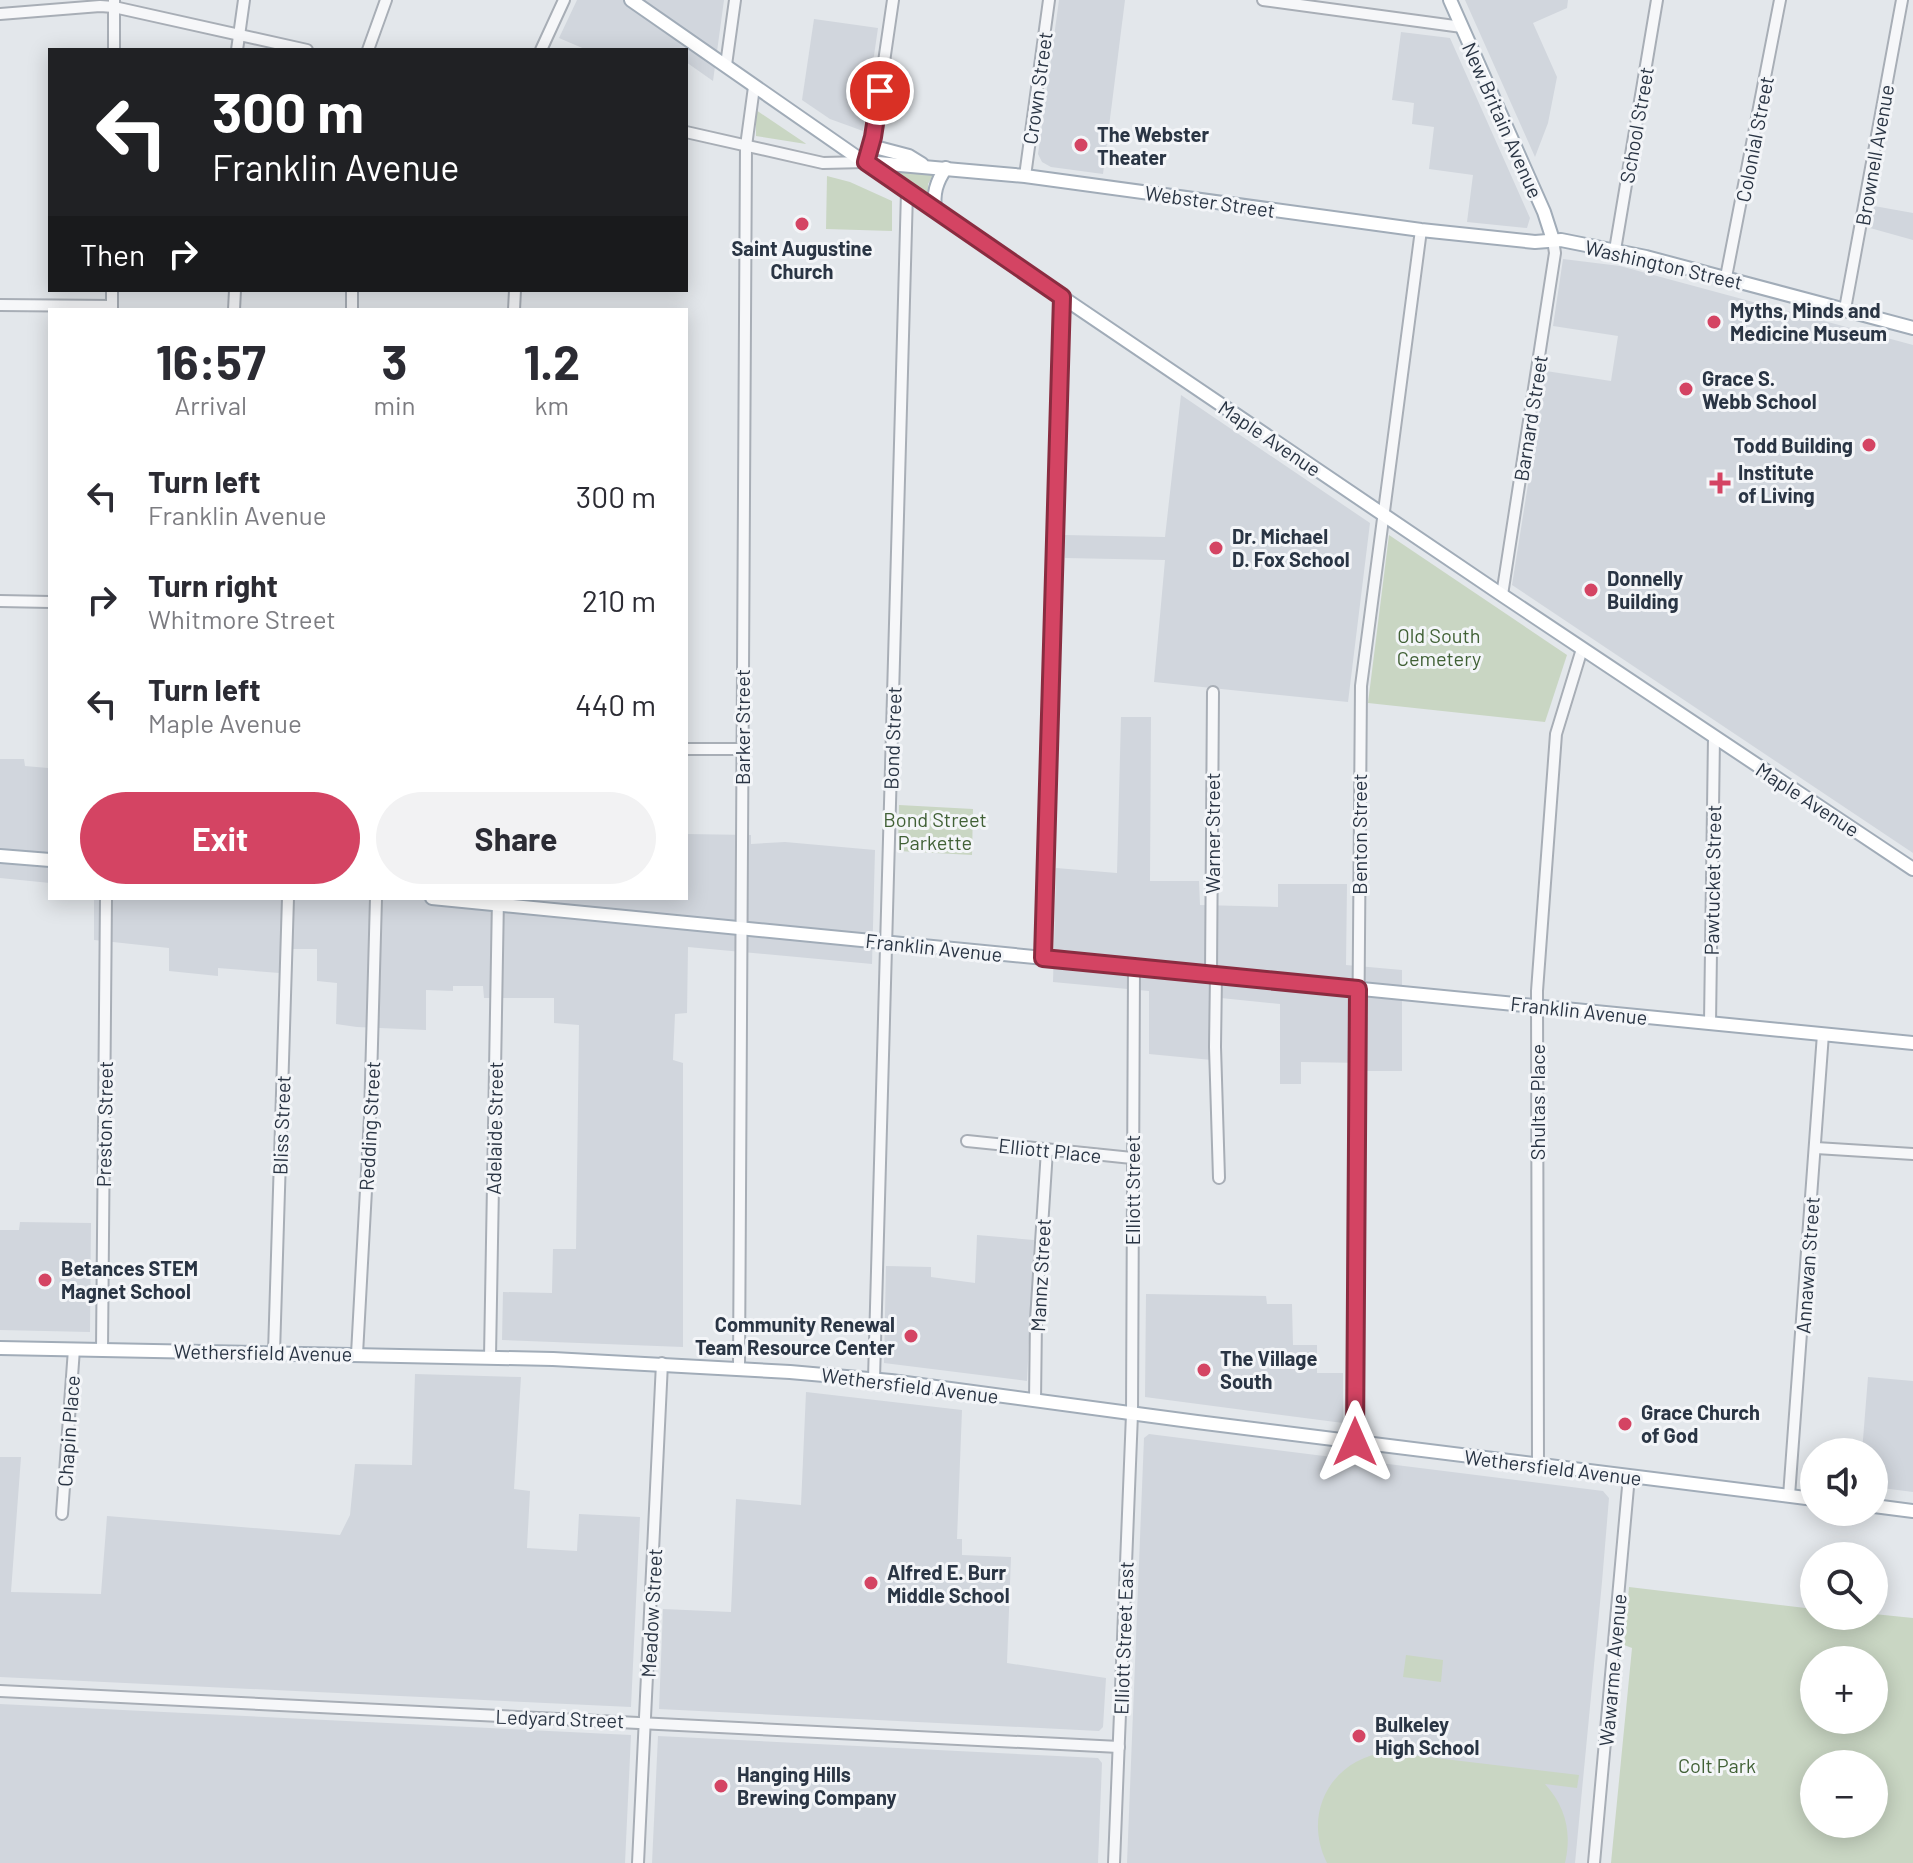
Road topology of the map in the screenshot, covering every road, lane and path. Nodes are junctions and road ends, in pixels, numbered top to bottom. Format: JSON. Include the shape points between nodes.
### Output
{"nodes":[{"id":1,"x":244,"y":0,"type":"edge"},
{"id":2,"x":386,"y":0,"type":"edge"},
{"id":3,"x":564,"y":0,"type":"edge"},
{"id":4,"x":631,"y":0,"type":"edge"},
{"id":5,"x":735,"y":0,"type":"edge"},
{"id":6,"x":893,"y":0,"type":"edge"},
{"id":7,"x":1049,"y":0,"type":"edge"},
{"id":8,"x":1263,"y":0,"type":"edge"},
{"id":9,"x":1450,"y":0,"type":"edge"},
{"id":10,"x":1657,"y":0,"type":"edge"},
{"id":11,"x":1780,"y":0,"type":"edge"},
{"id":12,"x":1902,"y":0,"type":"edge"},
{"id":13,"x":114,"y":3,"type":"edge"},
{"id":14,"x":0,"y":14,"type":"edge"},
{"id":15,"x":1462,"y":27,"type":"junction"},
{"id":16,"x":238,"y":35,"type":"junction"},
{"id":17,"x":114,"y":48,"type":"edge"},
{"id":18,"x":237,"y":48,"type":"edge"},
{"id":19,"x":298,"y":48,"type":"edge"},
{"id":20,"x":369,"y":48,"type":"edge"},
{"id":21,"x":542,"y":48,"type":"edge"},
{"id":22,"x":726,"y":65,"type":"junction"},
{"id":23,"x":754,"y":87,"type":"junction"},
{"id":24,"x":688,"y":132,"type":"edge"},
{"id":25,"x":746,"y":146,"type":"junction"},
{"id":26,"x":871,"y":146,"type":"junction"},
{"id":27,"x":866,"y":162,"type":"junction"},
{"id":28,"x":924,"y":166,"type":"junction"},
{"id":29,"x":946,"y":168,"type":"junction"},
{"id":30,"x":1025,"y":176,"type":"junction"},
{"id":31,"x":907,"y":192,"type":"junction"},
{"id":32,"x":935,"y":211,"type":"junction"},
{"id":33,"x":1421,"y":230,"type":"junction"},
{"id":34,"x":1553,"y":240,"type":"junction"},
{"id":35,"x":1615,"y":250,"type":"junction"},
{"id":36,"x":1726,"y":277,"type":"junction"},
{"id":37,"x":1062,"y":297,"type":"junction"},
{"id":38,"x":0,"y":305,"type":"edge"},
{"id":39,"x":112,"y":308,"type":"edge"},
{"id":40,"x":1845,"y":309,"type":"junction"},
{"id":41,"x":1913,"y":328,"type":"edge"},
{"id":42,"x":1383,"y":514,"type":"junction"},
{"id":43,"x":1502,"y":595,"type":"junction"},
{"id":44,"x":0,"y":601,"type":"edge"},
{"id":45,"x":48,"y":602,"type":"edge"},
{"id":46,"x":1582,"y":649,"type":"junction"},
{"id":47,"x":1213,"y":692,"type":"dead end"},
{"id":48,"x":1714,"y":737,"type":"junction"},
{"id":49,"x":688,"y":749,"type":"edge"},
{"id":50,"x":742,"y":749,"type":"junction"},
{"id":51,"x":0,"y":856,"type":"edge"},
{"id":52,"x":48,"y":860,"type":"edge"},
{"id":53,"x":1913,"y":869,"type":"edge"},
{"id":54,"x":106,"y":900,"type":"edge"},
{"id":55,"x":288,"y":900,"type":"edge"},
{"id":56,"x":376,"y":900,"type":"edge"},
{"id":57,"x":476,"y":900,"type":"edge"},
{"id":58,"x":498,"y":901,"type":"edge"},
{"id":59,"x":741,"y":928,"type":"junction"},
{"id":60,"x":886,"y":942,"type":"junction"},
{"id":61,"x":1043,"y":958,"type":"junction"},
{"id":62,"x":1134,"y":967,"type":"junction"},
{"id":63,"x":1214,"y":974,"type":"junction"},
{"id":64,"x":1358,"y":989,"type":"junction"},
{"id":65,"x":1537,"y":1006,"type":"junction"},
{"id":66,"x":1710,"y":1023,"type":"junction"},
{"id":67,"x":1823,"y":1034,"type":"junction"},
{"id":68,"x":1913,"y":1043,"type":"edge"},
{"id":69,"x":967,"y":1141,"type":"dead end"},
{"id":70,"x":1816,"y":1148,"type":"junction"},
{"id":71,"x":1047,"y":1150,"type":"junction"},
{"id":72,"x":1913,"y":1154,"type":"edge"},
{"id":73,"x":1132,"y":1158,"type":"junction"},
{"id":74,"x":1219,"y":1178,"type":"dead end"},
{"id":75,"x":0,"y":1348,"type":"edge"},
{"id":76,"x":74,"y":1349,"type":"junction"},
{"id":77,"x":102,"y":1349,"type":"junction"},
{"id":78,"x":274,"y":1353,"type":"junction"},
{"id":79,"x":357,"y":1354,"type":"junction"},
{"id":80,"x":490,"y":1357,"type":"junction"},
{"id":81,"x":662,"y":1363,"type":"junction"},
{"id":82,"x":739,"y":1368,"type":"junction"},
{"id":83,"x":874,"y":1379,"type":"junction"},
{"id":84,"x":1035,"y":1401,"type":"junction"},
{"id":85,"x":1132,"y":1414,"type":"junction"},
{"id":86,"x":1355,"y":1442,"type":"junction"},
{"id":87,"x":1538,"y":1465,"type":"junction"},
{"id":88,"x":1629,"y":1476,"type":"junction"},
{"id":89,"x":1789,"y":1496,"type":"junction"},
{"id":90,"x":1800,"y":1497,"type":"edge"},
{"id":91,"x":1888,"y":1508,"type":"edge"},
{"id":92,"x":1913,"y":1511,"type":"edge"},
{"id":93,"x":62,"y":1514,"type":"dead end"},
{"id":94,"x":0,"y":1691,"type":"edge"},
{"id":95,"x":646,"y":1722,"type":"junction"},
{"id":96,"x":1119,"y":1747,"type":"junction"},
{"id":97,"x":638,"y":1863,"type":"edge"},
{"id":98,"x":1114,"y":1863,"type":"edge"},
{"id":99,"x":1594,"y":1863,"type":"edge"}],
"edges":[{"from":1,"to":16,"type":"street"},
{"from":2,"to":20,"type":"street"},
{"from":3,"to":21,"type":"street"},
{"from":4,"to":22,"type":"main road","name":"Maple Avenue"},
{"from":5,"to":22,"type":"street"},
{"from":6,"to":26,"type":"street"},
{"from":7,"to":30,"type":"street","name":"Crown Street"},
{"from":8,"to":15,"type":"street"},
{"from":9,"to":15,"type":"main road","name":"New Britain Avenue"},
{"from":10,"to":35,"type":"street","name":"School Street"},
{"from":11,"to":36,"type":"street","name":"Colonial Street"},
{"from":12,"to":40,"type":"street","name":"Brownell Avenue"},
{"from":13,"to":14,"type":"street"},
{"from":13,"to":16,"type":"street"},
{"from":13,"to":17,"type":"street"},
{"from":15,"to":34,"type":"main road","name":"New Britain Avenue"},
{"from":16,"to":18,"type":"street"},
{"from":16,"to":19,"type":"street"},
{"from":22,"to":23,"type":"main road","name":"Maple Avenue"},
{"from":23,"to":25,"type":"street","name":"Barker Street"},
{"from":23,"to":27,"type":"main road","name":"Maple Avenue"},
{"from":24,"to":25,"type":"street"},
{"from":25,"to":27,"type":"street","via":[[823,163]]},
{"from":25,"to":50,"type":"street","name":"Barker Street"},
{"from":26,"to":27,"type":"street"},
{"from":26,"to":28,"type":"main road","via":[[909,156]]},
{"from":27,"to":28,"type":"main road","name":"Webster Street"},
{"from":27,"to":31,"type":"main road","name":"Maple Avenue"},
{"from":28,"to":29,"type":"main road","name":"Webster Street"},
{"from":29,"to":30,"type":"main road","name":"Webster Street"},
{"from":29,"to":32,"type":"main road","via":[[933,197]]},
{"from":30,"to":33,"type":"main road","name":"Webster Street"},
{"from":31,"to":32,"type":"main road","name":"Maple Avenue"},
{"from":31,"to":60,"type":"street","name":"Bond Street"},
{"from":32,"to":37,"type":"main road","name":"Maple Avenue"},
{"from":33,"to":34,"type":"main road","name":"Webster Street"},
{"from":33,"to":42,"type":"street","name":"Benton Street"},
{"from":34,"to":35,"type":"main road","name":"Washington Street"},
{"from":34,"to":43,"type":"street","name":"Barnard Street","via":[[1555,256]]},
{"from":35,"to":36,"type":"main road","name":"Washington Street"},
{"from":36,"to":40,"type":"main road","name":"Washington Street"},
{"from":37,"to":42,"type":"main road","name":"Maple Avenue"},
{"from":37,"to":61,"type":"street"},
{"from":38,"to":39,"type":"street"},
{"from":40,"to":41,"type":"main road","name":"Washington Street"},
{"from":42,"to":43,"type":"main road","name":"Maple Avenue"},
{"from":42,"to":64,"type":"street","name":"Benton Street","via":[[1361,686]]},
{"from":43,"to":46,"type":"main road","name":"Maple Avenue"},
{"from":44,"to":45,"type":"street"},
{"from":46,"to":48,"type":"main road","name":"Maple Avenue"},
{"from":46,"to":65,"type":"street","name":"Shultas Place","via":[[1556,734]]},
{"from":47,"to":63,"type":"street","name":"Warner Street"},
{"from":48,"to":53,"type":"main road","name":"Maple Avenue"},
{"from":48,"to":66,"type":"street","name":"Pawtucket Street"},
{"from":49,"to":50,"type":"street"},
{"from":50,"to":59,"type":"street","name":"Barker Street"},
{"from":51,"to":52,"type":"main road"},
{"from":54,"to":77,"type":"street","name":"Preston Street"},
{"from":55,"to":78,"type":"street","name":"Bliss Street"},
{"from":56,"to":79,"type":"street","name":"Redding Street"},
{"from":57,"to":58,"type":"main road","name":"Franklin Avenue"},
{"from":58,"to":59,"type":"main road","name":"Franklin Avenue"},
{"from":58,"to":80,"type":"street","name":"Adelaide Street"},
{"from":59,"to":60,"type":"main road","name":"Franklin Avenue"},
{"from":59,"to":82,"type":"street","name":"Barker Street"},
{"from":60,"to":61,"type":"main road","name":"Franklin Avenue"},
{"from":60,"to":83,"type":"street","name":"Bond Street"},
{"from":61,"to":62,"type":"main road","name":"Franklin Avenue"},
{"from":62,"to":63,"type":"main road","name":"Franklin Avenue"},
{"from":62,"to":73,"type":"street","name":"Elliott Street"},
{"from":63,"to":64,"type":"main road","name":"Franklin Avenue"},
{"from":63,"to":74,"type":"street","name":"Warner Street"},
{"from":64,"to":65,"type":"main road","name":"Franklin Avenue"},
{"from":64,"to":86,"type":"street","name":"Benton Street"},
{"from":65,"to":66,"type":"main road","name":"Franklin Avenue"},
{"from":65,"to":87,"type":"street","name":"Shultas Place"},
{"from":66,"to":67,"type":"main road","name":"Franklin Avenue"},
{"from":67,"to":68,"type":"main road","name":"Franklin Avenue"},
{"from":67,"to":70,"type":"street","name":"Annawan Street"},
{"from":69,"to":71,"type":"street","name":"Elliott Place"},
{"from":70,"to":72,"type":"street"},
{"from":70,"to":89,"type":"street","name":"Annawan Street"},
{"from":71,"to":73,"type":"street","name":"Elliott Place"},
{"from":71,"to":84,"type":"street","name":"Mannz Street"},
{"from":73,"to":85,"type":"street","name":"Elliott Street"},
{"from":75,"to":76,"type":"main road","name":"Wethersfield Avenue"},
{"from":76,"to":77,"type":"main road","name":"Wethersfield Avenue"},
{"from":76,"to":93,"type":"street","name":"Chapin Place"},
{"from":77,"to":78,"type":"main road","name":"Wethersfield Avenue"},
{"from":78,"to":79,"type":"main road","name":"Wethersfield Avenue"},
{"from":79,"to":80,"type":"main road","name":"Wethersfield Avenue"},
{"from":80,"to":81,"type":"main road","name":"Wethersfield Avenue"},
{"from":81,"to":82,"type":"main road","name":"Wethersfield Avenue"},
{"from":81,"to":95,"type":"street","name":"Meadow Street"},
{"from":82,"to":83,"type":"main road","name":"Wethersfield Avenue"},
{"from":83,"to":84,"type":"main road","name":"Wethersfield Avenue"},
{"from":84,"to":85,"type":"main road","name":"Wethersfield Avenue"},
{"from":85,"to":86,"type":"main road","name":"Wethersfield Avenue"},
{"from":85,"to":96,"type":"street","name":"Elliott Street East"},
{"from":86,"to":87,"type":"main road","name":"Wethersfield Avenue"},
{"from":87,"to":88,"type":"main road","name":"Wethersfield Avenue"},
{"from":88,"to":89,"type":"main road","name":"Wethersfield Avenue"},
{"from":88,"to":99,"type":"street","name":"Wawarme Avenue"},
{"from":89,"to":90,"type":"main road","name":"Wethersfield Avenue"},
{"from":91,"to":92,"type":"main road"},
{"from":94,"to":95,"type":"street","name":"Ledyard Street"},
{"from":95,"to":96,"type":"street","name":"Ledyard Street"},
{"from":95,"to":97,"type":"street","name":"Meadow Street"},
{"from":96,"to":98,"type":"street","name":"Elliott Street East"}]}
